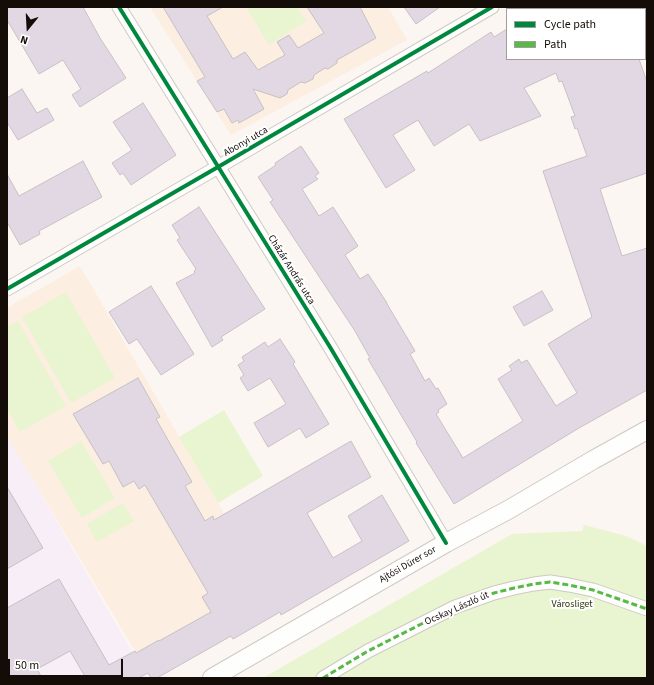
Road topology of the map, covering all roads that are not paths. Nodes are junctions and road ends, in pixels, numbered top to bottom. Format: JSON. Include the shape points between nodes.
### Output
{"nodes":[{"id":1,"x":119,"y":7,"type":"edge"},
{"id":2,"x":492,"y":7,"type":"edge"},
{"id":3,"x":218,"y":167,"type":"junction"},
{"id":4,"x":7,"y":288,"type":"edge"},
{"id":5,"x":647,"y":430,"type":"edge"},
{"id":6,"x":446,"y":543,"type":"junction"},
{"id":7,"x":647,"y":609,"type":"edge"},
{"id":8,"x":212,"y":678,"type":"edge"},
{"id":9,"x":323,"y":678,"type":"edge"}],
"edges":[{"from":1,"to":3,"type":"street","name":"Cházár András utca"},
{"from":2,"to":3,"type":"street","name":"Abonyi utca"},
{"from":3,"to":4,"type":"street","name":"Abonyi utca"},
{"from":3,"to":6,"type":"street","name":"Cházár András utca","via":[[330,347]]},
{"from":5,"to":6,"type":"street","name":"Ajtósi Dürer sor"},
{"from":6,"to":8,"type":"street","name":"Ajtósi Dürer sor"},
{"from":7,"to":9,"type":"street","name":"Ocskay László út","via":[[593,590],[550,582],[514,588],[455,607],[368,651]]}]}
